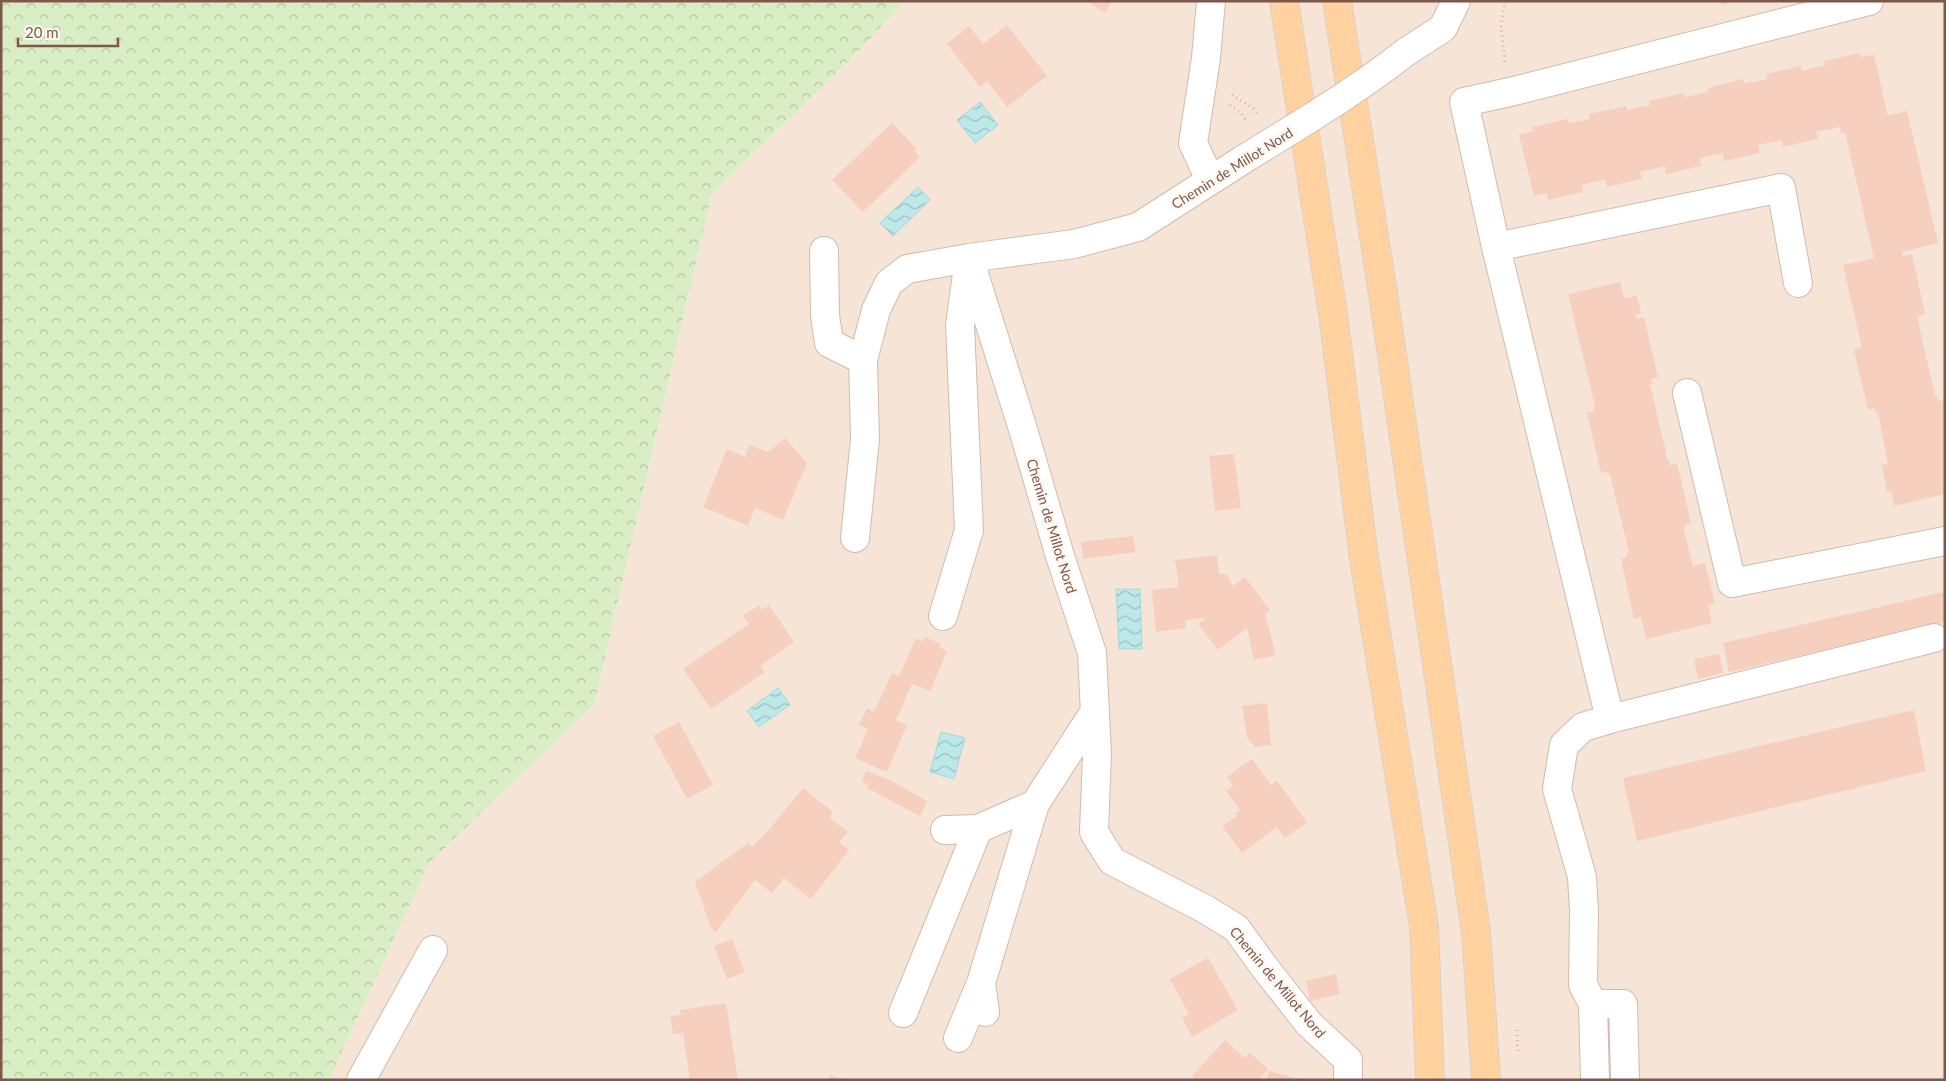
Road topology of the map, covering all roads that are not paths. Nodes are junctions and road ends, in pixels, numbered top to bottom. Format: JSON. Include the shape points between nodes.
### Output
{"nodes":[{"id":1,"x":1211,"y":1,"type":"edge"},
{"id":2,"x":1284,"y":1,"type":"edge"},
{"id":3,"x":1337,"y":1,"type":"edge"},
{"id":4,"x":1456,"y":1,"type":"edge"},
{"id":5,"x":1869,"y":1,"type":"edge"},
{"id":6,"x":1210,"y":180,"type":"junction"},
{"id":7,"x":1496,"y":247,"type":"junction"},
{"id":8,"x":824,"y":251,"type":"dead end"},
{"id":9,"x":969,"y":258,"type":"junction"},
{"id":10,"x":1798,"y":283,"type":"dead end"},
{"id":11,"x":863,"y":360,"type":"junction"},
{"id":12,"x":1687,"y":393,"type":"dead end"},
{"id":13,"x":855,"y":538,"type":"dead end"},
{"id":14,"x":1945,"y":541,"type":"edge"},
{"id":15,"x":943,"y":616,"type":"dead end"},
{"id":16,"x":1934,"y":638,"type":"dead end"},
{"id":17,"x":1095,"y":711,"type":"junction"},
{"id":18,"x":1610,"y":720,"type":"junction"},
{"id":19,"x":1036,"y":804,"type":"junction"},
{"id":20,"x":978,"y":829,"type":"junction"},
{"id":21,"x":945,"y":830,"type":"dead end"},
{"id":22,"x":432,"y":950,"type":"dead end"},
{"id":23,"x":982,"y":983,"type":"junction"},
{"id":24,"x":1593,"y":1004,"type":"junction"},
{"id":25,"x":985,"y":1012,"type":"dead end"},
{"id":26,"x":903,"y":1013,"type":"dead end"},
{"id":27,"x":958,"y":1038,"type":"dead end"},
{"id":28,"x":361,"y":1080,"type":"edge"},
{"id":29,"x":1348,"y":1080,"type":"edge"},
{"id":30,"x":1430,"y":1080,"type":"edge"},
{"id":31,"x":1486,"y":1080,"type":"edge"},
{"id":32,"x":1595,"y":1080,"type":"edge"},
{"id":33,"x":1625,"y":1080,"type":"edge"}],
"edges":[{"from":1,"to":6,"type":"street","via":[[1194,143]]},
{"from":2,"to":30,"type":"main road","via":[[1334,314],[1364,558],[1424,926]]},
{"from":3,"to":31,"type":"main road","via":[[1476,932]]},
{"from":4,"to":6,"type":"street","name":"Chemin de Millot Nord","bridge":true,"via":[[1442,28],[1323,111]]},
{"from":5,"to":7,"type":"street","via":[[1464,102]]},
{"from":6,"to":9,"type":"street","name":"Chemin de Millot Nord","via":[[1138,227],[1074,244]]},
{"from":7,"to":10,"type":"street","via":[[1781,188]]},
{"from":7,"to":18,"type":"street"},
{"from":8,"to":11,"type":"street","via":[[829,343]]},
{"from":9,"to":11,"type":"street","name":"Chemin de Millot Nord","via":[[907,269],[889,283],[876,310]]},
{"from":9,"to":15,"type":"street","via":[[960,325],[969,530]]},
{"from":9,"to":17,"type":"street","name":"Chemin de Millot Nord","via":[[1092,654]]},
{"from":11,"to":13,"type":"street","name":"Chemin de Millot Nord","via":[[865,439]]},
{"from":12,"to":14,"type":"street","via":[[1732,583]]},
{"from":16,"to":18,"type":"street"},
{"from":17,"to":19,"type":"street"},
{"from":17,"to":29,"type":"street","name":"Chemin de Millot Nord","via":[[1094,832],[1112,861],[1236,928],[1309,1024],[1348,1060]]},
{"from":18,"to":24,"type":"street","via":[[1583,727],[1564,745],[1557,789],[1582,877],[1583,985]]},
{"from":19,"to":20,"type":"street"},
{"from":19,"to":23,"type":"street"},
{"from":20,"to":21,"type":"street"},
{"from":20,"to":26,"type":"street"},
{"from":22,"to":28,"type":"street"},
{"from":23,"to":25,"type":"street"},
{"from":23,"to":27,"type":"street"},
{"from":24,"to":32,"type":"street"},
{"from":24,"to":33,"type":"street","via":[[1623,1004]]}]}
